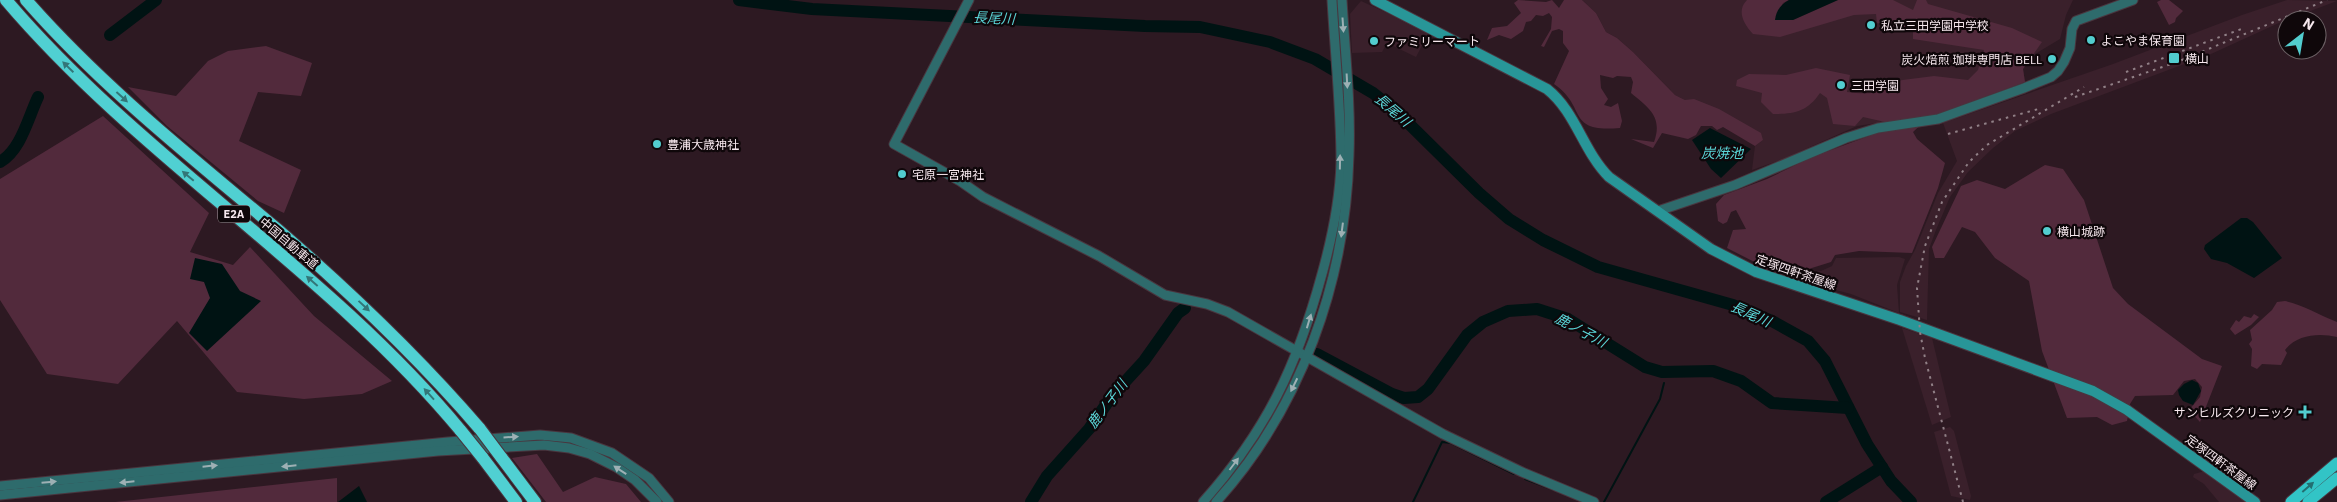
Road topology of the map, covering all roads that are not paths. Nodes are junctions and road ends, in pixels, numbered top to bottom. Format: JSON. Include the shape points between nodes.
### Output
{"nodes":[{"id":1,"x":6,"y":0,"type":"edge"},
{"id":2,"x":26,"y":0,"type":"edge"},
{"id":3,"x":1332,"y":0,"type":"edge"},
{"id":4,"x":1342,"y":0,"type":"edge"},
{"id":5,"x":1375,"y":0,"type":"edge"},
{"id":6,"x":2132,"y":0,"type":"edge"},
{"id":7,"x":968,"y":1,"type":"edge"},
{"id":8,"x":1658,"y":212,"type":"junction"},
{"id":9,"x":1298,"y":352,"type":"junction"},
{"id":10,"x":1307,"y":357,"type":"junction"},
{"id":11,"x":2337,"y":463,"type":"edge"},
{"id":12,"x":2337,"y":478,"type":"edge"},
{"id":13,"x":0,"y":486,"type":"edge"},
{"id":14,"x":0,"y":495,"type":"edge"},
{"id":15,"x":516,"y":502,"type":"edge"},
{"id":16,"x":535,"y":502,"type":"edge"},
{"id":17,"x":657,"y":502,"type":"edge"},
{"id":18,"x":670,"y":502,"type":"edge"},
{"id":19,"x":1203,"y":502,"type":"edge"},
{"id":20,"x":1216,"y":502,"type":"edge"},
{"id":21,"x":1594,"y":502,"type":"edge"},
{"id":22,"x":2255,"y":502,"type":"edge"},
{"id":23,"x":2291,"y":502,"type":"edge"},
{"id":24,"x":2308,"y":502,"type":"edge"}],
"edges":[{"from":15,"to":1,"type":"highway","name":"中国自動車道","number":"E2A","one_way":true,"bridge":true,"via":[[413,376],[348,312],[132,128],[61,60]]},
{"from":2,"to":16,"type":"highway","name":"中国自動車道","number":"E2A","one_way":true,"bridge":true,"via":[[123,98],[383,324],[480,429]]},
{"from":9,"to":3,"type":"street","one_way":true,"via":[[1333,229],[1340,163]]},
{"from":4,"to":10,"type":"street","one_way":true,"via":[[1349,158],[1341,242],[1324,309]]},
{"from":5,"to":8,"type":"main road","name":"定塚四軒茶屋線","via":[[1547,89],[1565,106],[1603,171]]},
{"from":6,"to":8,"type":"street","via":[[2076,21],[2068,54],[2058,71],[2024,88],[1938,119],[1878,128],[1846,138],[1735,185]]},
{"from":7,"to":9,"type":"street","via":[[894,144],[960,181],[983,198],[1100,256],[1165,296],[1207,304],[1228,312]]},
{"from":8,"to":22,"type":"main road","name":"定塚四軒茶屋線","via":[[1711,249],[1756,272],[1900,320],[2106,397]]},
{"from":9,"to":10,"type":"street"},
{"from":19,"to":9,"type":"street","one_way":true,"via":[[1232,468],[1266,418]]},
{"from":10,"to":20,"type":"street","one_way":true,"via":[[1265,437]]},
{"from":10,"to":21,"type":"street","via":[[1443,434]]},
{"from":23,"to":11,"type":"highway","one_way":true},
{"from":12,"to":24,"type":"highway"},
{"from":13,"to":18,"type":"street","one_way":true,"via":[[540,435],[571,438],[612,453],[649,478]]},
{"from":17,"to":14,"type":"street","one_way":true,"via":[[616,467],[590,454],[544,445],[438,451]]}]}
